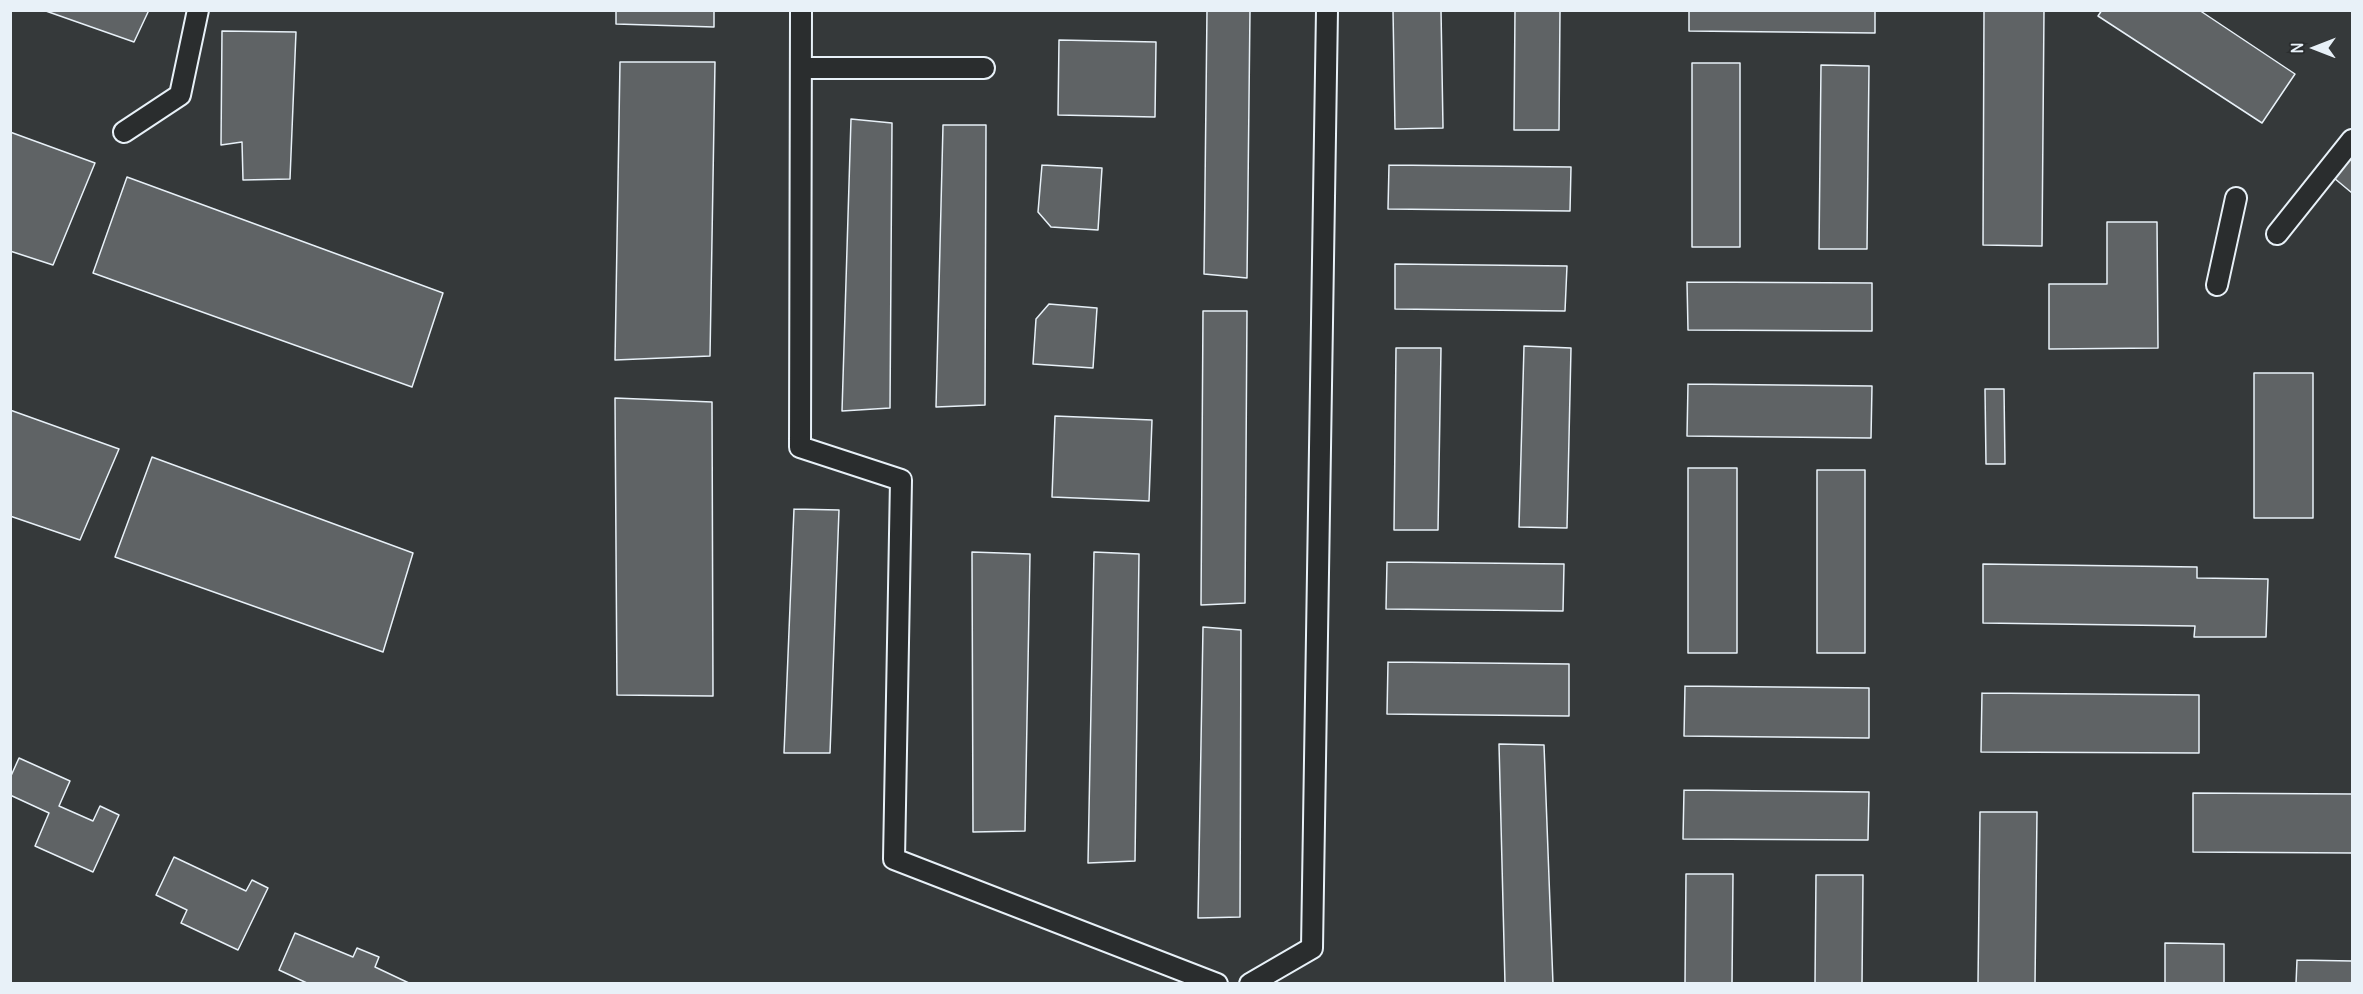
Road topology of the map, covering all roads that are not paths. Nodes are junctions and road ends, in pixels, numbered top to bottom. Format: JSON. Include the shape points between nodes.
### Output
{"nodes":[{"id":1,"x":198,"y":10,"type":"edge"},
{"id":2,"x":801,"y":10,"type":"edge"},
{"id":3,"x":1328,"y":10,"type":"edge"},
{"id":4,"x":801,"y":68,"type":"junction"},
{"id":5,"x":984,"y":68,"type":"dead end"},
{"id":6,"x":124,"y":132,"type":"dead end"},
{"id":7,"x":2352,"y":140,"type":"edge"},
{"id":8,"x":2236,"y":198,"type":"dead end"},
{"id":9,"x":2277,"y":234,"type":"dead end"},
{"id":10,"x":2217,"y":285,"type":"dead end"},
{"id":11,"x":1217,"y":984,"type":"edge"},
{"id":12,"x":1250,"y":984,"type":"edge"}],
"edges":[{"from":1,"to":6,"type":"lane","via":[[180,95]]},
{"from":2,"to":4,"type":"lane"},
{"from":3,"to":12,"type":"lane","via":[[1312,948]]},
{"from":4,"to":5,"type":"lane"},
{"from":4,"to":11,"type":"lane","via":[[800,447],[901,480],[894,859]]},
{"from":7,"to":9,"type":"lane"},
{"from":8,"to":10,"type":"lane"}]}
